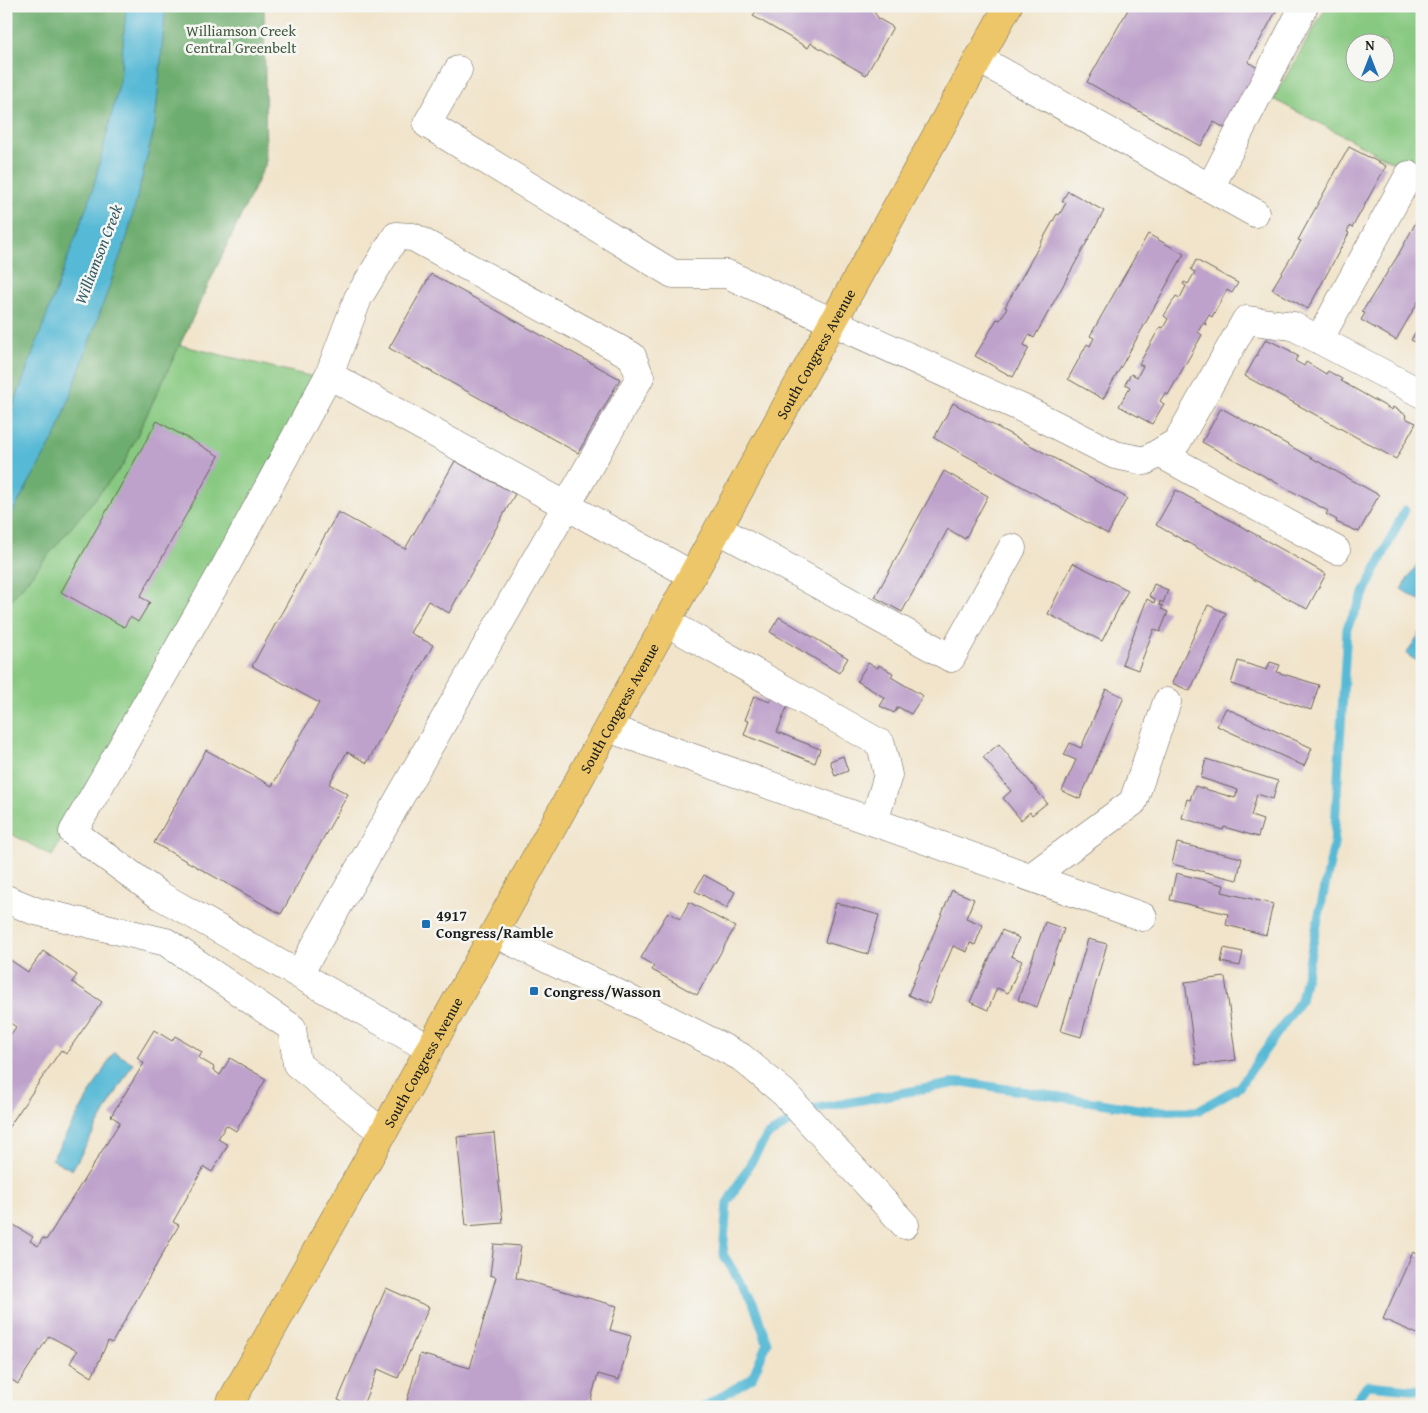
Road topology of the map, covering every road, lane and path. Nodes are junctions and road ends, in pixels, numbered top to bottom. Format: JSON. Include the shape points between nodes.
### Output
{"nodes":[{"id":1,"x":1008,"y":6,"type":"edge"},
{"id":2,"x":1304,"y":6,"type":"edge"},
{"id":3,"x":978,"y":59,"type":"junction"},
{"id":4,"x":458,"y":70,"type":"dead end"},
{"id":5,"x":1409,"y":175,"type":"dead end"},
{"id":6,"x":1210,"y":188,"type":"junction"},
{"id":7,"x":1255,"y":213,"type":"dead end"},
{"id":8,"x":833,"y":322,"type":"junction"},
{"id":9,"x":1319,"y":340,"type":"junction"},
{"id":10,"x":329,"y":374,"type":"junction"},
{"id":11,"x":1422,"y":394,"type":"edge"},
{"id":12,"x":1159,"y":453,"type":"junction"},
{"id":13,"x":568,"y":506,"type":"junction"},
{"id":14,"x":718,"y":530,"type":"junction"},
{"id":15,"x":1012,"y":548,"type":"dead end"},
{"id":16,"x":1336,"y":550,"type":"dead end"},
{"id":17,"x":692,"y":575,"type":"junction"},
{"id":18,"x":666,"y":622,"type":"junction"},
{"id":19,"x":1168,"y":702,"type":"dead end"},
{"id":20,"x":608,"y":728,"type":"junction"},
{"id":21,"x":874,"y":822,"type":"junction"},
{"id":22,"x":1031,"y":877,"type":"junction"},
{"id":23,"x":6,"y":899,"type":"edge"},
{"id":24,"x":1143,"y":917,"type":"dead end"},
{"id":25,"x":494,"y":933,"type":"junction"},
{"id":26,"x":299,"y":974,"type":"junction"},
{"id":27,"x":430,"y":1049,"type":"junction"},
{"id":28,"x":383,"y":1133,"type":"junction"},
{"id":29,"x":905,"y":1225,"type":"dead end"},
{"id":30,"x":228,"y":1407,"type":"edge"}],
"edges":[{"from":1,"to":3,"type":"main road","name":"South Congress Avenue"},
{"from":2,"to":6,"type":"street"},
{"from":3,"to":6,"type":"street"},
{"from":3,"to":8,"type":"main road","name":"South Congress Avenue"},
{"from":4,"to":8,"type":"street","via":[[427,124],[673,274],[727,274]]},
{"from":5,"to":9,"type":"street"},
{"from":6,"to":7,"type":"street"},
{"from":8,"to":12,"type":"street","via":[[1028,411],[1115,455],[1146,460]]},
{"from":8,"to":14,"type":"main road","name":"South Congress Avenue"},
{"from":9,"to":11,"type":"street"},
{"from":9,"to":12,"type":"street","via":[[1293,326],[1246,320],[1177,442]]},
{"from":10,"to":13,"type":"street"},
{"from":10,"to":13,"type":"street","via":[[358,298],[396,236],[413,237],[632,356],[640,377]]},
{"from":10,"to":26,"type":"street","via":[[225,567],[73,832],[159,895]]},
{"from":12,"to":16,"type":"street"},
{"from":13,"to":17,"type":"street"},
{"from":13,"to":26,"type":"street"},
{"from":14,"to":15,"type":"street","via":[[951,658]]},
{"from":14,"to":17,"type":"main road","name":"South Congress Avenue"},
{"from":17,"to":18,"type":"main road","name":"South Congress Avenue"},
{"from":18,"to":20,"type":"main road","name":"South Congress Avenue"},
{"from":18,"to":21,"type":"street","via":[[881,744],[888,774]]},
{"from":19,"to":22,"type":"street","via":[[1133,802]]},
{"from":20,"to":21,"type":"street"},
{"from":20,"to":25,"type":"main road","name":"South Congress Avenue"},
{"from":21,"to":22,"type":"street"},
{"from":22,"to":24,"type":"street"},
{"from":23,"to":28,"type":"street","via":[[35,911],[166,942],[292,1028],[297,1064]]},
{"from":25,"to":27,"type":"main road","name":"South Congress Avenue"},
{"from":25,"to":29,"type":"street","via":[[741,1057],[784,1093]]},
{"from":26,"to":27,"type":"street"},
{"from":27,"to":28,"type":"main road","name":"South Congress Avenue"},
{"from":28,"to":30,"type":"main road","name":"South Congress Avenue"}]}
